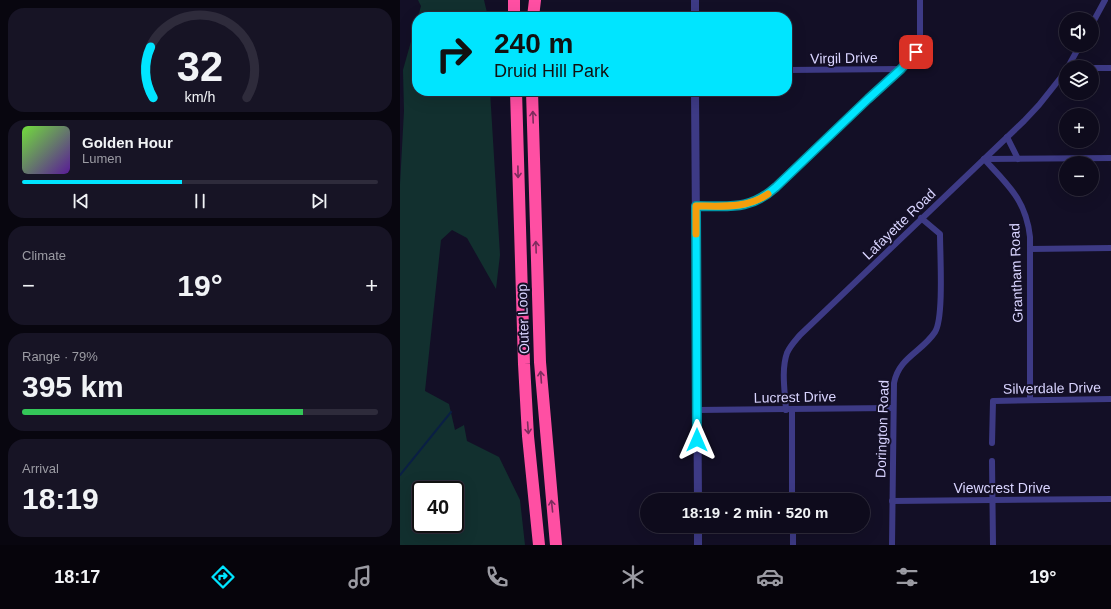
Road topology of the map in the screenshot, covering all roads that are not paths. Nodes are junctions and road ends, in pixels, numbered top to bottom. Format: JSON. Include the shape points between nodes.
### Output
{"nodes":[{"id":1,"x":514,"y":0,"type":"edge"},
{"id":2,"x":530,"y":0,"type":"edge"},
{"id":3,"x":535,"y":0,"type":"edge"},
{"id":4,"x":695,"y":0,"type":"edge"},
{"id":5,"x":920,"y":0,"type":"edge"},
{"id":6,"x":1105,"y":0,"type":"edge"},
{"id":7,"x":514,"y":12,"type":"edge"},
{"id":8,"x":531,"y":12,"type":"edge"},
{"id":9,"x":532,"y":12,"type":"edge"},
{"id":10,"x":695,"y":12,"type":"edge"},
{"id":11,"x":1098,"y":12,"type":"edge"},
{"id":12,"x":1099,"y":68,"type":"edge"},
{"id":13,"x":1111,"y":68,"type":"edge"},
{"id":14,"x":901,"y":69,"type":"junction"},
{"id":15,"x":792,"y":70,"type":"edge"},
{"id":16,"x":1059,"y":80,"type":"edge"},
{"id":17,"x":516,"y":96,"type":"edge"},
{"id":18,"x":532,"y":96,"type":"edge"},
{"id":19,"x":695,"y":96,"type":"edge"},
{"id":20,"x":1007,"y":137,"type":"junction"},
{"id":21,"x":1111,"y":158,"type":"edge"},
{"id":22,"x":984,"y":159,"type":"junction"},
{"id":23,"x":1018,"y":159,"type":"junction"},
{"id":24,"x":696,"y":206,"type":"junction"},
{"id":25,"x":921,"y":218,"type":"junction"},
{"id":26,"x":1111,"y":248,"type":"edge"},
{"id":27,"x":1030,"y":249,"type":"junction"},
{"id":28,"x":1111,"y":399,"type":"edge"},
{"id":29,"x":1030,"y":400,"type":"junction"},
{"id":30,"x":893,"y":408,"type":"junction"},
{"id":31,"x":697,"y":410,"type":"junction"},
{"id":32,"x":789,"y":410,"type":"junction"},
{"id":33,"x":992,"y":443,"type":"dead end"},
{"id":34,"x":992,"y":461,"type":"dead end"},
{"id":35,"x":698,"y":493,"type":"edge"},
{"id":36,"x":792,"y":493,"type":"edge"},
{"id":37,"x":1111,"y":499,"type":"edge"},
{"id":38,"x":993,"y":500,"type":"junction"},
{"id":39,"x":892,"y":501,"type":"junction"},
{"id":40,"x":698,"y":533,"type":"edge"},
{"id":41,"x":793,"y":533,"type":"edge"},
{"id":42,"x":539,"y":545,"type":"edge"},
{"id":43,"x":556,"y":545,"type":"edge"},
{"id":44,"x":698,"y":545,"type":"edge"},
{"id":45,"x":793,"y":545,"type":"edge"},
{"id":46,"x":892,"y":545,"type":"edge"},
{"id":47,"x":993,"y":545,"type":"edge"}],
"edges":[{"from":1,"to":7,"type":"highway"},
{"from":2,"to":8,"type":"highway"},
{"from":3,"to":9,"type":"highway"},
{"from":4,"to":10,"type":"street"},
{"from":5,"to":14,"type":"street","via":[[920,41],[913,57]]},
{"from":6,"to":11,"type":"street"},
{"from":12,"to":13,"type":"street"},
{"from":14,"to":15,"type":"street","name":"Virgil Drive"},
{"from":14,"to":24,"type":"street","via":[[762,198],[745,205]]},
{"from":16,"to":20,"type":"street","name":"Lafayette Road","via":[[1040,105]]},
{"from":17,"to":42,"type":"highway","name":"Outer Loop","one_way":true,"via":[[524,370]]},
{"from":43,"to":18,"type":"highway","name":"Outer Loop","one_way":true,"via":[[540,362]]},
{"from":19,"to":24,"type":"street"},
{"from":20,"to":22,"type":"street","name":"Lafayette Road"},
{"from":20,"to":23,"type":"street"},
{"from":21,"to":23,"type":"street"},
{"from":22,"to":23,"type":"street"},
{"from":22,"to":25,"type":"street","name":"Lafayette Road"},
{"from":22,"to":27,"type":"street","name":"Grantham Road","via":[[1014,192],[1023,207],[1029,228]]},
{"from":24,"to":31,"type":"street"},
{"from":25,"to":30,"type":"street","name":"Dorington Road","via":[[940,234],[940,317],[935,332],[898,370],[894,383]]},
{"from":25,"to":32,"type":"street","name":"Lafayette Road","via":[[792,344],[785,362]]},
{"from":26,"to":27,"type":"street"},
{"from":27,"to":29,"type":"street","name":"Grantham Road"},
{"from":28,"to":29,"type":"street","name":"Silverdale Drive"},
{"from":29,"to":33,"type":"street","name":"Silverdale Drive","via":[[993,401]]},
{"from":30,"to":32,"type":"street","name":"Lucrest Drive"},
{"from":30,"to":39,"type":"street","name":"Dorington Road"},
{"from":31,"to":32,"type":"street","name":"Lucrest Drive"},
{"from":31,"to":35,"type":"street"},
{"from":32,"to":36,"type":"street","name":"Lafayette Road"},
{"from":34,"to":38,"type":"street"},
{"from":37,"to":38,"type":"street","name":"Viewcrest Drive"},
{"from":38,"to":39,"type":"street","name":"Viewcrest Drive"},
{"from":38,"to":47,"type":"street"},
{"from":39,"to":46,"type":"street","name":"Dorington Road"},
{"from":40,"to":44,"type":"street"},
{"from":41,"to":45,"type":"street"}]}
